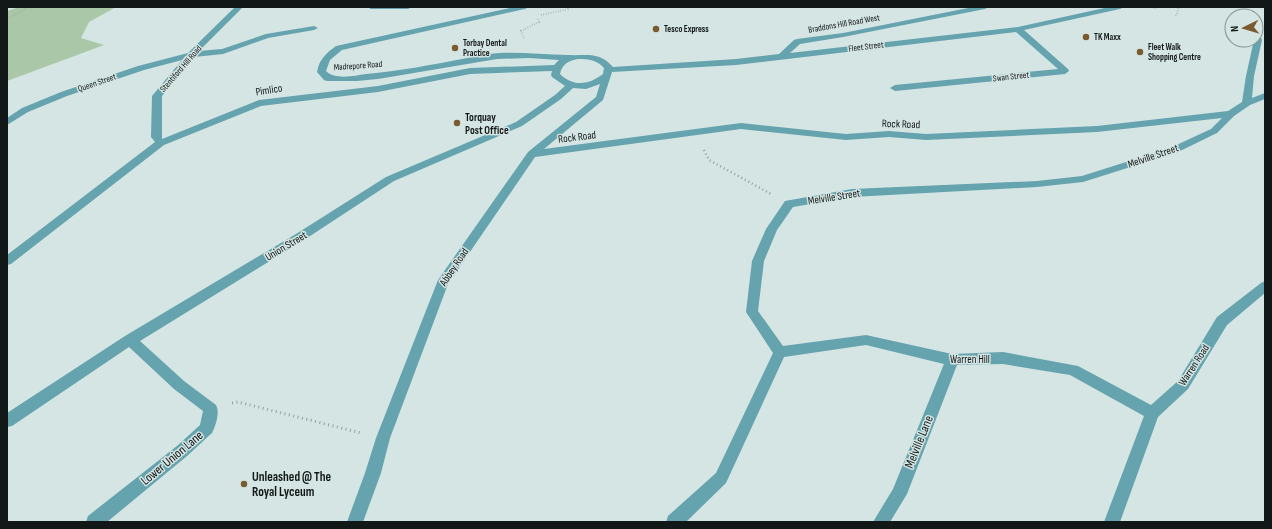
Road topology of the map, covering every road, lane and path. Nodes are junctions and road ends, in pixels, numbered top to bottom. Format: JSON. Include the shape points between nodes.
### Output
{"nodes":[{"id":1,"x":28,"y":7,"type":"edge"},
{"id":2,"x":239,"y":7,"type":"edge"},
{"id":3,"x":371,"y":7,"type":"edge"},
{"id":4,"x":408,"y":7,"type":"edge"},
{"id":5,"x":525,"y":7,"type":"edge"},
{"id":6,"x":568,"y":7,"type":"edge"},
{"id":7,"x":985,"y":7,"type":"edge"},
{"id":8,"x":1120,"y":7,"type":"edge"},
{"id":9,"x":1151,"y":7,"type":"edge"},
{"id":10,"x":1179,"y":7,"type":"edge"},
{"id":11,"x":1156,"y":9,"type":"dead end"},
{"id":12,"x":1176,"y":16,"type":"dead end"},
{"id":13,"x":7,"y":20,"type":"edge"},
{"id":14,"x":314,"y":28,"type":"dead end"},
{"id":15,"x":1018,"y":29,"type":"junction"},
{"id":16,"x":521,"y":31,"type":"dead end"},
{"id":17,"x":1256,"y":48,"type":"edge"},
{"id":18,"x":191,"y":55,"type":"junction"},
{"id":19,"x":781,"y":57,"type":"junction"},
{"id":20,"x":570,"y":58,"type":"junction"},
{"id":21,"x":555,"y":68,"type":"junction"},
{"id":22,"x":608,"y":72,"type":"junction"},
{"id":23,"x":571,"y":85,"type":"junction"},
{"id":24,"x":895,"y":88,"type":"dead end"},
{"id":25,"x":1265,"y":96,"type":"edge"},
{"id":26,"x":1247,"y":103,"type":"junction"},
{"id":27,"x":1231,"y":114,"type":"junction"},
{"id":28,"x":7,"y":122,"type":"edge"},
{"id":29,"x":695,"y":131,"type":"junction"},
{"id":30,"x":160,"y":143,"type":"junction"},
{"id":31,"x":532,"y":154,"type":"junction"},
{"id":32,"x":790,"y":204,"type":"junction"},
{"id":33,"x":7,"y":261,"type":"edge"},
{"id":34,"x":1265,"y":286,"type":"edge"},
{"id":35,"x":130,"y":340,"type":"junction"},
{"id":36,"x":780,"y":352,"type":"junction"},
{"id":37,"x":952,"y":360,"type":"junction"},
{"id":38,"x":211,"y":409,"type":"junction"},
{"id":39,"x":1152,"y":413,"type":"junction"},
{"id":40,"x":7,"y":421,"type":"edge"},
{"id":41,"x":383,"y":438,"type":"junction"},
{"id":42,"x":94,"y":522,"type":"edge"},
{"id":43,"x":355,"y":522,"type":"edge"},
{"id":44,"x":674,"y":522,"type":"edge"},
{"id":45,"x":881,"y":522,"type":"edge"},
{"id":46,"x":1112,"y":522,"type":"edge"}],
"edges":[{"from":1,"to":13,"type":"path"},
{"from":2,"to":18,"type":"street","name":"Stentiford Hill Road"},
{"from":3,"to":4,"type":"street"},
{"from":5,"to":20,"type":"street","name":"Madrepore Road","via":[[339,48],[326,58],[321,72],[327,78],[357,78],[497,56]]},
{"from":6,"to":16,"type":"path","via":[[569,9],[542,14],[538,18],[539,22]]},
{"from":7,"to":19,"type":"street","name":"Braddons Hill Road West","via":[[797,42]]},
{"from":8,"to":15,"type":"street","name":"Fleet Street"},
{"from":9,"to":11,"type":"path"},
{"from":10,"to":12,"type":"path"},
{"from":14,"to":18,"type":"street","name":"Queen Street","via":[[266,36],[224,51]]},
{"from":15,"to":19,"type":"street","name":"Fleet Street"},
{"from":15,"to":24,"type":"street","name":"Swan Street","via":[[1065,71]]},
{"from":17,"to":26,"type":"street"},
{"from":18,"to":28,"type":"street","name":"Queen Street","via":[[141,68],[64,94],[25,110]]},
{"from":18,"to":30,"type":"street","name":"Stentiford Hill Road","via":[[157,96],[156,137]]},
{"from":19,"to":22,"type":"street","name":"Fleet Street"},
{"from":20,"to":21,"type":"street"},
{"from":20,"to":22,"type":"street","via":[[596,58],[607,64]]},
{"from":21,"to":23,"type":"street","via":[[555,75]]},
{"from":21,"to":30,"type":"street","name":"Pimlico","via":[[470,71],[378,89],[258,103]]},
{"from":22,"to":23,"type":"street","via":[[597,83],[586,86]]},
{"from":22,"to":31,"type":"street","name":"Abbey Road","via":[[600,98]]},
{"from":23,"to":35,"type":"street","name":"Union Street","via":[[518,124],[390,179],[300,238]]},
{"from":25,"to":26,"type":"street","name":"Rock Road"},
{"from":26,"to":27,"type":"street","name":"Rock Road"},
{"from":27,"to":29,"type":"street","name":"Rock Road","via":[[1097,128],[926,137],[889,134],[846,137],[741,126]]},
{"from":27,"to":32,"type":"street","name":"Melville Street","via":[[1214,131],[1174,150],[1083,179],[1037,184],[852,193]]},
{"from":29,"to":31,"type":"street","name":"Rock Road"},
{"from":29,"to":32,"type":"path","via":[[709,160]]},
{"from":30,"to":33,"type":"street","name":"Pimlico"},
{"from":31,"to":41,"type":"street","name":"Abbey Road","via":[[442,283]]},
{"from":32,"to":36,"type":"street","via":[[772,229],[758,261],[752,312]]},
{"from":34,"to":39,"type":"street","name":"Warren Road","via":[[1222,321],[1183,385]]},
{"from":35,"to":38,"type":"street","via":[[179,385]]},
{"from":35,"to":40,"type":"street","name":"Union Street"},
{"from":36,"to":37,"type":"street","name":"Warren Hill","via":[[866,340]]},
{"from":36,"to":44,"type":"street","via":[[721,478]]},
{"from":37,"to":39,"type":"street","name":"Warren Hill","via":[[1003,358],[1072,370]]},
{"from":37,"to":45,"type":"street","name":"Melville Lane","via":[[899,494]]},
{"from":38,"to":41,"type":"path","via":[[238,402]]},
{"from":38,"to":42,"type":"street","name":"Lower Union Lane","via":[[207,428]]},
{"from":39,"to":46,"type":"street","name":"Warren Road"},
{"from":41,"to":43,"type":"street","name":"Abbey Road"}]}
